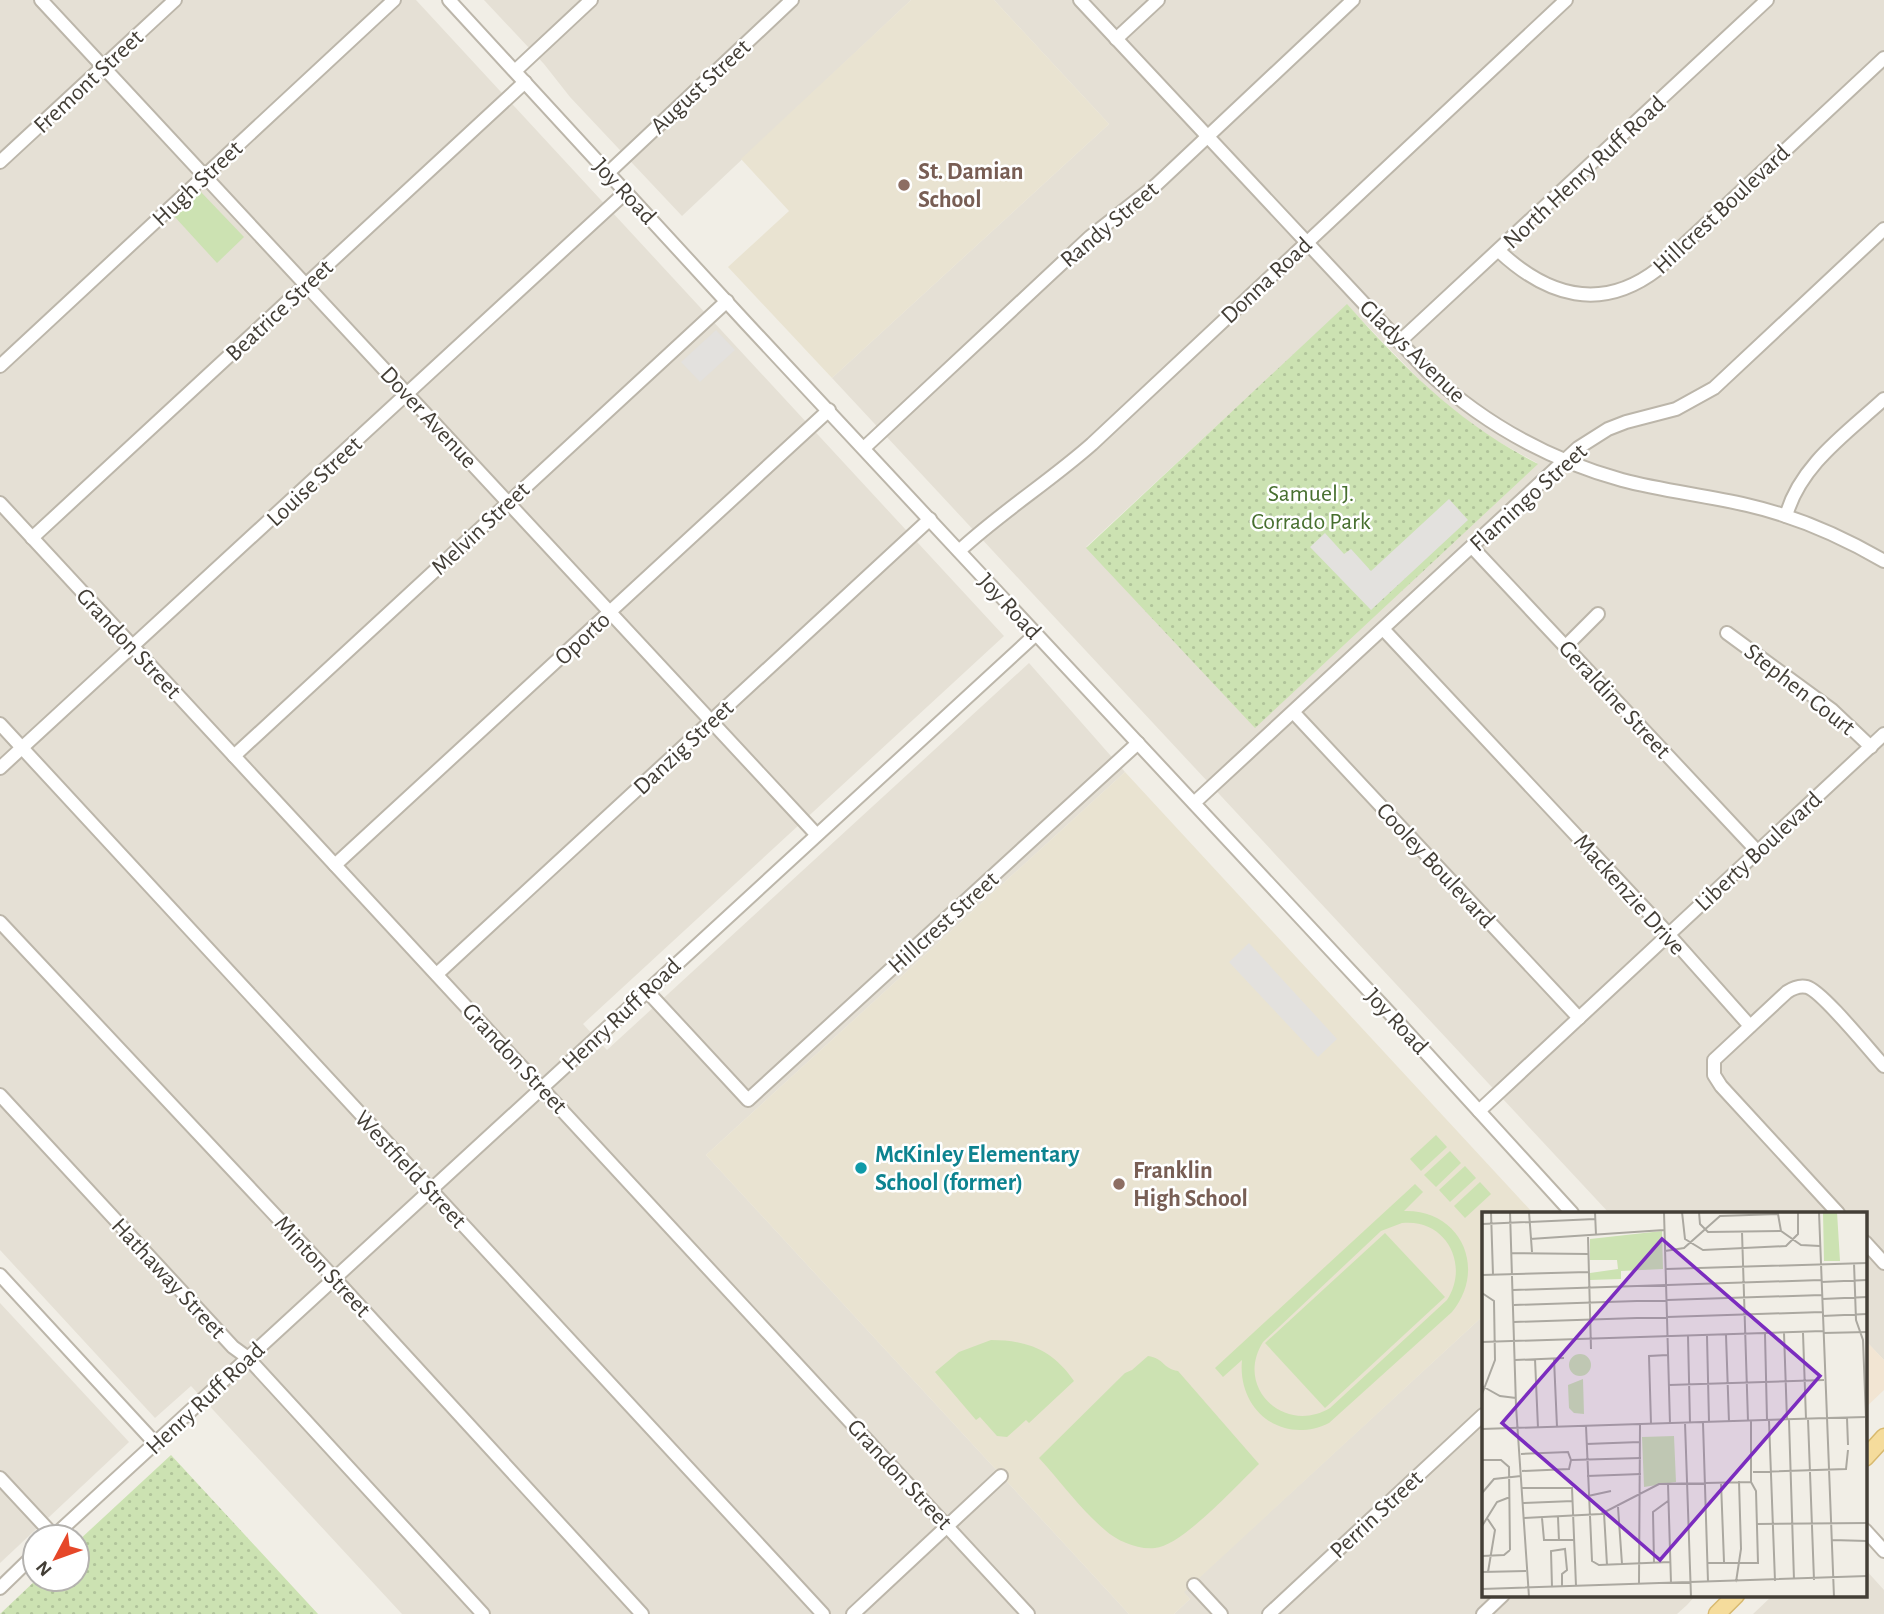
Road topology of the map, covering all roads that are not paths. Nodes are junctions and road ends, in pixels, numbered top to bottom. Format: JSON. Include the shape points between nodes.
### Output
{"nodes":[{"id":1,"x":41,"y":0,"type":"edge"},
{"id":2,"x":175,"y":0,"type":"edge"},
{"id":3,"x":394,"y":0,"type":"edge"},
{"id":4,"x":449,"y":0,"type":"edge"},
{"id":5,"x":592,"y":0,"type":"edge"},
{"id":6,"x":792,"y":0,"type":"edge"},
{"id":7,"x":1080,"y":0,"type":"edge"},
{"id":8,"x":1158,"y":0,"type":"edge"},
{"id":9,"x":1353,"y":0,"type":"edge"},
{"id":10,"x":1566,"y":0,"type":"edge"},
{"id":11,"x":1767,"y":0,"type":"edge"},
{"id":12,"x":1116,"y":39,"type":"junction"},
{"id":13,"x":1884,"y":58,"type":"edge"},
{"id":14,"x":103,"y":67,"type":"junction"},
{"id":15,"x":515,"y":71,"type":"junction"},
{"id":16,"x":525,"y":82,"type":"junction"},
{"id":17,"x":1208,"y":136,"type":"junction"},
{"id":18,"x":0,"y":162,"type":"edge"},
{"id":19,"x":608,"y":173,"type":"junction"},
{"id":20,"x":205,"y":176,"type":"junction"},
{"id":21,"x":626,"y":192,"type":"junction"},
{"id":22,"x":1884,"y":229,"type":"edge"},
{"id":23,"x":1307,"y":242,"type":"junction"},
{"id":24,"x":1499,"y":251,"type":"junction"},
{"id":25,"x":306,"y":285,"type":"junction"},
{"id":26,"x":727,"y":301,"type":"junction"},
{"id":27,"x":1399,"y":342,"type":"junction"},
{"id":28,"x":0,"y":366,"type":"edge"},
{"id":29,"x":407,"y":394,"type":"junction"},
{"id":30,"x":1884,"y":399,"type":"edge"},
{"id":31,"x":829,"y":410,"type":"junction"},
{"id":32,"x":864,"y":448,"type":"junction"},
{"id":33,"x":1565,"y":460,"type":"junction"},
{"id":34,"x":0,"y":503,"type":"edge"},
{"id":35,"x":508,"y":503,"type":"junction"},
{"id":36,"x":1786,"y":516,"type":"junction"},
{"id":37,"x":930,"y":519,"type":"junction"},
{"id":38,"x":32,"y":538,"type":"junction"},
{"id":39,"x":1472,"y":547,"type":"junction"},
{"id":40,"x":959,"y":551,"type":"junction"},
{"id":41,"x":1884,"y":561,"type":"edge"},
{"id":42,"x":610,"y":612,"type":"junction"},
{"id":43,"x":1598,"y":614,"type":"dead end"},
{"id":44,"x":1384,"y":630,"type":"junction"},
{"id":45,"x":1727,"y":633,"type":"dead end"},
{"id":46,"x":1036,"y":634,"type":"junction"},
{"id":47,"x":1566,"y":646,"type":"junction"},
{"id":48,"x":133,"y":647,"type":"junction"},
{"id":49,"x":1294,"y":713,"type":"junction"},
{"id":50,"x":711,"y":721,"type":"junction"},
{"id":51,"x":0,"y":724,"type":"edge"},
{"id":52,"x":1884,"y":734,"type":"edge"},
{"id":53,"x":1138,"y":743,"type":"junction"},
{"id":54,"x":1871,"y":747,"type":"junction"},
{"id":55,"x":22,"y":748,"type":"junction"},
{"id":56,"x":234,"y":756,"type":"junction"},
{"id":57,"x":0,"y":768,"type":"edge"},
{"id":58,"x":1194,"y":803,"type":"junction"},
{"id":59,"x":816,"y":834,"type":"junction"},
{"id":60,"x":1758,"y":852,"type":"junction"},
{"id":61,"x":335,"y":865,"type":"junction"},
{"id":62,"x":0,"y":922,"type":"edge"},
{"id":63,"x":1668,"y":936,"type":"junction"},
{"id":64,"x":437,"y":974,"type":"junction"},
{"id":65,"x":646,"y":990,"type":"junction"},
{"id":66,"x":1579,"y":1018,"type":"junction"},
{"id":67,"x":1750,"y":1026,"type":"junction"},
{"id":68,"x":1884,"y":1066,"type":"edge"},
{"id":69,"x":542,"y":1087,"type":"junction"},
{"id":70,"x":0,"y":1095,"type":"edge"},
{"id":71,"x":1479,"y":1111,"type":"junction"},
{"id":72,"x":430,"y":1189,"type":"junction"},
{"id":73,"x":1571,"y":1212,"type":"edge"},
{"id":74,"x":1837,"y":1212,"type":"edge"},
{"id":75,"x":1867,"y":1244,"type":"edge"},
{"id":76,"x":1884,"y":1263,"type":"edge"},
{"id":77,"x":0,"y":1275,"type":"edge"},
{"id":78,"x":335,"y":1279,"type":"junction"},
{"id":79,"x":248,"y":1358,"type":"junction"},
{"id":80,"x":1482,"y":1416,"type":"edge"},
{"id":81,"x":1884,"y":1437,"type":"edge"},
{"id":82,"x":155,"y":1443,"type":"junction"},
{"id":83,"x":1867,"y":1456,"type":"edge"},
{"id":84,"x":1001,"y":1476,"type":"dead end"},
{"id":85,"x":0,"y":1478,"type":"edge"},
{"id":86,"x":41,"y":1523,"type":"edge"},
{"id":87,"x":69,"y":1523,"type":"edge"},
{"id":88,"x":947,"y":1527,"type":"junction"},
{"id":89,"x":1867,"y":1532,"type":"edge"},
{"id":90,"x":1884,"y":1551,"type":"edge"},
{"id":91,"x":21,"y":1568,"type":"edge"},
{"id":92,"x":1194,"y":1585,"type":"dead end"},
{"id":93,"x":0,"y":1588,"type":"edge"},
{"id":94,"x":1502,"y":1596,"type":"edge"},
{"id":95,"x":1735,"y":1596,"type":"edge"},
{"id":96,"x":482,"y":1614,"type":"edge"},
{"id":97,"x":642,"y":1614,"type":"edge"},
{"id":98,"x":823,"y":1614,"type":"edge"},
{"id":99,"x":853,"y":1614,"type":"edge"},
{"id":100,"x":1028,"y":1614,"type":"edge"},
{"id":101,"x":1221,"y":1614,"type":"edge"},
{"id":102,"x":1269,"y":1614,"type":"edge"},
{"id":103,"x":1483,"y":1614,"type":"edge"},
{"id":104,"x":1717,"y":1614,"type":"edge"}],
"edges":[{"from":1,"to":14,"type":"street","name":"Dover Avenue"},
{"from":2,"to":14,"type":"street","name":"Fremont Street"},
{"from":3,"to":20,"type":"street","name":"Hugh Street"},
{"from":4,"to":15,"type":"street","name":"Joy Road"},
{"from":5,"to":15,"type":"street"},
{"from":6,"to":19,"type":"street","name":"August Street"},
{"from":7,"to":12,"type":"street","name":"Gladys Avenue"},
{"from":8,"to":12,"type":"street"},
{"from":9,"to":17,"type":"street","name":"Randy Street"},
{"from":10,"to":23,"type":"street","name":"Donna Road"},
{"from":11,"to":24,"type":"street","name":"North Henry Ruff Road"},
{"from":12,"to":17,"type":"street","name":"Gladys Avenue"},
{"from":13,"to":24,"type":"street","name":"Hillcrest Boulevard","via":[[1639,282],[1604,293],[1565,291],[1532,278]]},
{"from":14,"to":18,"type":"street","name":"Fremont Street"},
{"from":14,"to":20,"type":"street","name":"Dover Avenue"},
{"from":15,"to":16,"type":"street","name":"Joy Road"},
{"from":16,"to":19,"type":"street","name":"Joy Road"},
{"from":16,"to":25,"type":"street","name":"Beatrice Street"},
{"from":17,"to":23,"type":"street","name":"Gladys Avenue"},
{"from":17,"to":32,"type":"street","name":"Randy Street","via":[[1090,237]]},
{"from":19,"to":21,"type":"street","name":"Joy Road"},
{"from":20,"to":25,"type":"street","name":"Dover Avenue"},
{"from":20,"to":28,"type":"street","name":"Hugh Street"},
{"from":21,"to":26,"type":"street","name":"Joy Road"},
{"from":21,"to":29,"type":"street","name":"Louise Street"},
{"from":22,"to":33,"type":"street","name":"Flamingo Street","via":[[1714,388],[1676,409],[1608,429]]},
{"from":23,"to":27,"type":"street","name":"Gladys Avenue"},
{"from":23,"to":40,"type":"street","name":"Donna Road","via":[[1073,461]]},
{"from":24,"to":27,"type":"street","name":"North Henry Ruff Road"},
{"from":25,"to":29,"type":"street","name":"Dover Avenue"},
{"from":25,"to":38,"type":"street","name":"Beatrice Street"},
{"from":26,"to":31,"type":"street","name":"Joy Road"},
{"from":26,"to":35,"type":"street","name":"Melvin Street"},
{"from":27,"to":33,"type":"street","name":"Gladys Avenue","via":[[1446,389],[1479,413]]},
{"from":29,"to":35,"type":"street","name":"Dover Avenue"},
{"from":29,"to":48,"type":"street","name":"Louise Street"},
{"from":30,"to":36,"type":"street","via":[[1803,477]]},
{"from":31,"to":32,"type":"street","name":"Joy Road"},
{"from":31,"to":42,"type":"street","name":"Oporto"},
{"from":32,"to":37,"type":"street","name":"Joy Road"},
{"from":33,"to":36,"type":"street","name":"Gladys Avenue","via":[[1622,480]]},
{"from":33,"to":39,"type":"street","name":"Flamingo Street"},
{"from":34,"to":38,"type":"street","name":"Grandon Street"},
{"from":35,"to":42,"type":"street","name":"Dover Avenue"},
{"from":35,"to":56,"type":"street","name":"Melvin Street"},
{"from":36,"to":41,"type":"street","name":"Gladys Avenue"},
{"from":37,"to":40,"type":"street","name":"Joy Road"},
{"from":37,"to":50,"type":"street","name":"Danzig Street"},
{"from":38,"to":48,"type":"street","name":"Grandon Street"},
{"from":39,"to":44,"type":"street","name":"Flamingo Street"},
{"from":39,"to":47,"type":"street","name":"Geraldine Street"},
{"from":40,"to":46,"type":"street","name":"Joy Road"},
{"from":42,"to":50,"type":"street","name":"Dover Avenue"},
{"from":42,"to":61,"type":"street","name":"Oporto"},
{"from":43,"to":47,"type":"street"},
{"from":44,"to":49,"type":"street","name":"Flamingo Street"},
{"from":44,"to":63,"type":"street","name":"Mackenzie Drive"},
{"from":45,"to":54,"type":"street","name":"Stephen Court","via":[[1832,710]]},
{"from":46,"to":53,"type":"street","name":"Joy Road"},
{"from":46,"to":59,"type":"street","name":"Henry Ruff Road"},
{"from":47,"to":60,"type":"street","name":"Geraldine Street"},
{"from":48,"to":55,"type":"street","name":"Louise Street"},
{"from":48,"to":56,"type":"street","name":"Grandon Street"},
{"from":49,"to":58,"type":"street","name":"Flamingo Street"},
{"from":49,"to":66,"type":"street","name":"Cooley Boulevard"},
{"from":50,"to":59,"type":"street","name":"Dover Avenue"},
{"from":50,"to":64,"type":"street","name":"Danzig Street"},
{"from":51,"to":55,"type":"street","name":"Westfield Street"},
{"from":52,"to":54,"type":"street","name":"Liberty Boulevard"},
{"from":53,"to":58,"type":"street","name":"Joy Road"},
{"from":53,"to":65,"type":"street","name":"Hillcrest Street","via":[[748,1100]]},
{"from":54,"to":60,"type":"street","name":"Liberty Boulevard"},
{"from":55,"to":57,"type":"street","name":"Louise Street"},
{"from":55,"to":72,"type":"street","name":"Westfield Street"},
{"from":56,"to":61,"type":"street","name":"Grandon Street"},
{"from":58,"to":71,"type":"street","name":"Joy Road"},
{"from":59,"to":65,"type":"street","name":"Henry Ruff Road"},
{"from":60,"to":63,"type":"street","name":"Liberty Boulevard"},
{"from":61,"to":64,"type":"street","name":"Grandon Street"},
{"from":62,"to":78,"type":"street","name":"Minton Street"},
{"from":63,"to":66,"type":"street","name":"Liberty Boulevard"},
{"from":63,"to":67,"type":"street","name":"Mackenzie Drive"},
{"from":64,"to":69,"type":"street","name":"Grandon Street"},
{"from":65,"to":69,"type":"street","name":"Henry Ruff Road"},
{"from":66,"to":71,"type":"street","name":"Liberty Boulevard"},
{"from":67,"to":68,"type":"street","via":[[1790,989],[1809,987]]},
{"from":67,"to":74,"type":"street","via":[[1714,1060],[1714,1075]]},
{"from":69,"to":72,"type":"street","name":"Henry Ruff Road"},
{"from":69,"to":88,"type":"street","name":"Grandon Street"},
{"from":70,"to":79,"type":"street","name":"Hathaway Street"},
{"from":71,"to":73,"type":"street","name":"Joy Road"},
{"from":72,"to":78,"type":"street","name":"Henry Ruff Road"},
{"from":72,"to":98,"type":"street","name":"Westfield Street"},
{"from":75,"to":76,"type":"street"},
{"from":77,"to":82,"type":"street"},
{"from":78,"to":79,"type":"street","name":"Henry Ruff Road"},
{"from":78,"to":97,"type":"street","name":"Minton Street"},
{"from":79,"to":82,"type":"street","name":"Henry Ruff Road"},
{"from":79,"to":96,"type":"street","name":"Hathaway Street"},
{"from":80,"to":102,"type":"street","name":"Perrin Street"},
{"from":81,"to":83,"type":"main road"},
{"from":82,"to":87,"type":"street","name":"Henry Ruff Road"},
{"from":84,"to":88,"type":"street"},
{"from":85,"to":86,"type":"street"},
{"from":88,"to":99,"type":"street"},
{"from":88,"to":100,"type":"street","name":"Grandon Street"},
{"from":89,"to":90,"type":"street"},
{"from":91,"to":93,"type":"street"},
{"from":92,"to":101,"type":"street"},
{"from":94,"to":103,"type":"street"},
{"from":95,"to":104,"type":"main road"}]}
